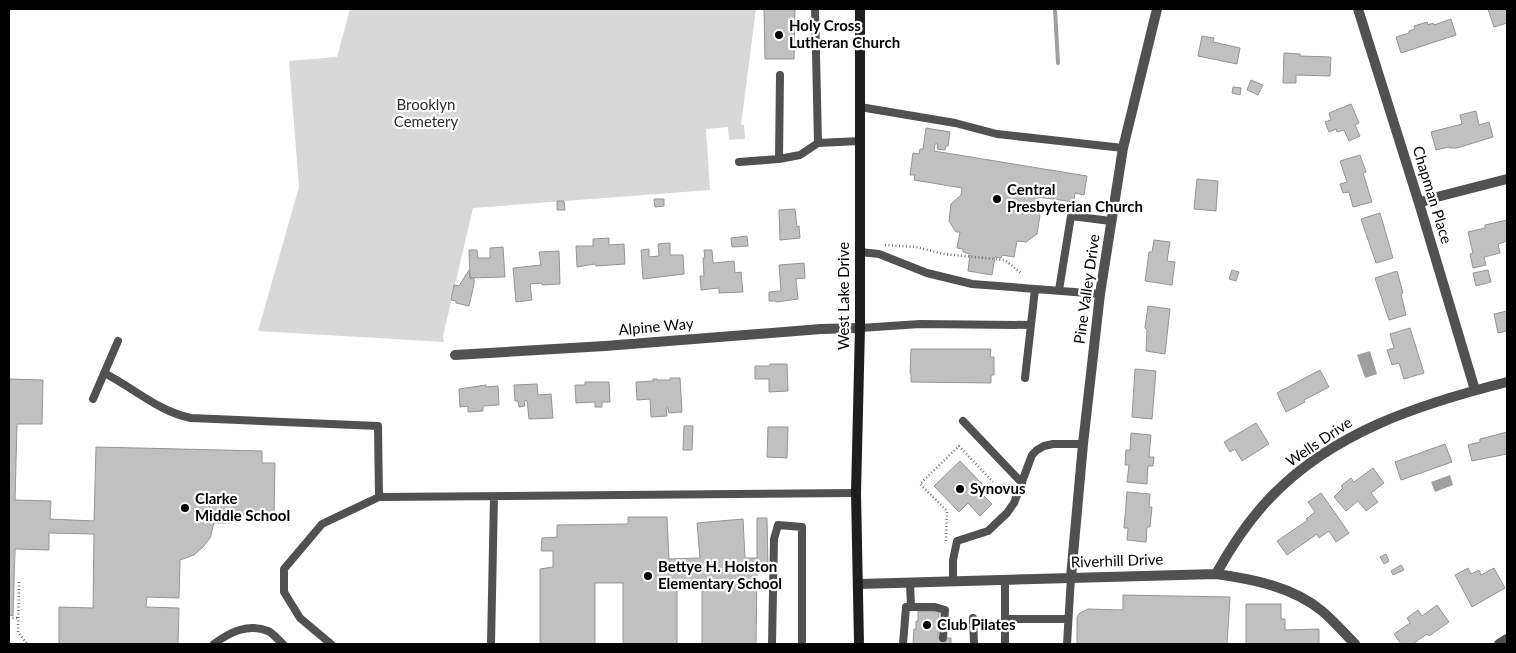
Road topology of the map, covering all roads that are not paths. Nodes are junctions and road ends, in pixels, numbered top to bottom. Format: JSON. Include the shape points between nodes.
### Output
{"nodes":[{"id":1,"x":815,"y":9,"type":"edge"},
{"id":2,"x":860,"y":9,"type":"edge"},
{"id":3,"x":1157,"y":9,"type":"edge"},
{"id":4,"x":1358,"y":9,"type":"edge"},
{"id":5,"x":780,"y":75,"type":"dead end"},
{"id":6,"x":860,"y":108,"type":"junction"},
{"id":7,"x":860,"y":141,"type":"junction"},
{"id":8,"x":818,"y":143,"type":"junction"},
{"id":9,"x":1123,"y":148,"type":"junction"},
{"id":10,"x":779,"y":159,"type":"junction"},
{"id":11,"x":739,"y":162,"type":"dead end"},
{"id":12,"x":1507,"y":179,"type":"edge"},
{"id":13,"x":1419,"y":203,"type":"junction"},
{"id":14,"x":1111,"y":221,"type":"junction"},
{"id":15,"x":860,"y":252,"type":"junction"},
{"id":16,"x":1035,"y":289,"type":"junction"},
{"id":17,"x":1059,"y":290,"type":"junction"},
{"id":18,"x":1100,"y":294,"type":"junction"},
{"id":19,"x":1032,"y":325,"type":"junction"},
{"id":20,"x":860,"y":328,"type":"junction"},
{"id":21,"x":118,"y":342,"type":"dead end"},
{"id":22,"x":455,"y":355,"type":"dead end"},
{"id":23,"x":104,"y":373,"type":"junction"},
{"id":24,"x":1026,"y":378,"type":"dead end"},
{"id":25,"x":1507,"y":382,"type":"edge"},
{"id":26,"x":1475,"y":390,"type":"junction"},
{"id":27,"x":93,"y":399,"type":"dead end"},
{"id":28,"x":963,"y":421,"type":"dead end"},
{"id":29,"x":1083,"y":444,"type":"junction"},
{"id":30,"x":1022,"y":483,"type":"junction"},
{"id":31,"x":856,"y":493,"type":"junction"},
{"id":32,"x":379,"y":497,"type":"junction"},
{"id":33,"x":494,"y":497,"type":"junction"},
{"id":34,"x":1216,"y":574,"type":"junction"},
{"id":35,"x":1071,"y":577,"type":"junction"},
{"id":36,"x":1005,"y":580,"type":"junction"},
{"id":37,"x":953,"y":581,"type":"junction"},
{"id":38,"x":910,"y":583,"type":"junction"},
{"id":39,"x":859,"y":584,"type":"junction"},
{"id":40,"x":911,"y":607,"type":"junction"},
{"id":41,"x":974,"y":618,"type":"dead end"},
{"id":42,"x":1067,"y":618,"type":"junction"},
{"id":43,"x":1005,"y":619,"type":"junction"},
{"id":44,"x":943,"y":638,"type":"dead end"},
{"id":45,"x":1507,"y":639,"type":"edge"},
{"id":46,"x":214,"y":644,"type":"edge"},
{"id":47,"x":283,"y":644,"type":"edge"},
{"id":48,"x":331,"y":644,"type":"edge"},
{"id":49,"x":492,"y":644,"type":"edge"},
{"id":50,"x":772,"y":644,"type":"edge"},
{"id":51,"x":802,"y":644,"type":"edge"},
{"id":52,"x":859,"y":644,"type":"edge"},
{"id":53,"x":903,"y":644,"type":"edge"},
{"id":54,"x":974,"y":644,"type":"edge"},
{"id":55,"x":1005,"y":644,"type":"edge"},
{"id":56,"x":1067,"y":644,"type":"edge"},
{"id":57,"x":1355,"y":644,"type":"edge"},
{"id":58,"x":1499,"y":644,"type":"edge"}],
"edges":[{"from":1,"to":8,"type":"lane"},
{"from":2,"to":6,"type":"main road","name":"West Lake Drive"},
{"from":3,"to":9,"type":"street","name":"Pine Valley Drive"},
{"from":4,"to":13,"type":"street","name":"Chapman Place"},
{"from":5,"to":10,"type":"lane"},
{"from":6,"to":7,"type":"main road","name":"West Lake Drive"},
{"from":6,"to":9,"type":"lane","via":[[955,123],[997,134]]},
{"from":7,"to":8,"type":"lane"},
{"from":7,"to":15,"type":"main road","name":"West Lake Drive"},
{"from":8,"to":10,"type":"lane","via":[[800,154]]},
{"from":9,"to":14,"type":"street","name":"Pine Valley Drive"},
{"from":10,"to":11,"type":"lane"},
{"from":12,"to":13,"type":"street"},
{"from":13,"to":26,"type":"street","name":"Chapman Place"},
{"from":14,"to":17,"type":"lane","via":[[1071,216]]},
{"from":14,"to":18,"type":"street","name":"Pine Valley Drive"},
{"from":15,"to":16,"type":"lane","via":[[878,254],[927,273],[972,284]]},
{"from":15,"to":20,"type":"main road","name":"West Lake Drive"},
{"from":16,"to":17,"type":"lane"},
{"from":16,"to":19,"type":"lane"},
{"from":17,"to":18,"type":"lane"},
{"from":18,"to":29,"type":"street","name":"Pine Valley Drive"},
{"from":19,"to":20,"type":"lane","via":[[920,324]]},
{"from":19,"to":24,"type":"lane"},
{"from":20,"to":22,"type":"street","name":"Alpine Way"},
{"from":20,"to":31,"type":"main road","name":"West Lake Drive"},
{"from":21,"to":23,"type":"lane"},
{"from":23,"to":27,"type":"lane"},
{"from":23,"to":32,"type":"lane","via":[[161,408],[186,417],[378,426]]},
{"from":25,"to":26,"type":"street","name":"Wells Drive"},
{"from":26,"to":34,"type":"street","name":"Wells Drive","via":[[1415,408],[1360,431],[1324,453],[1268,500],[1234,544]]},
{"from":28,"to":30,"type":"lane"},
{"from":29,"to":30,"type":"lane","via":[[1053,444],[1037,450]]},
{"from":29,"to":35,"type":"street","name":"Pine Valley Drive"},
{"from":30,"to":37,"type":"lane","via":[[1014,503],[994,526],[957,541]]},
{"from":31,"to":33,"type":"lane"},
{"from":31,"to":39,"type":"main road","name":"West Lake Drive"},
{"from":32,"to":33,"type":"lane"},
{"from":32,"to":48,"type":"lane","via":[[322,524],[284,569],[284,592],[300,618]]},
{"from":33,"to":49,"type":"lane"},
{"from":34,"to":35,"type":"street","name":"Riverhill Drive"},
{"from":34,"to":57,"type":"street","name":"Riverhill Drive","via":[[1252,579],[1304,598]]},
{"from":35,"to":36,"type":"street","name":"Riverhill Drive"},
{"from":35,"to":42,"type":"lane"},
{"from":36,"to":37,"type":"street","name":"Riverhill Drive"},
{"from":36,"to":43,"type":"lane"},
{"from":37,"to":38,"type":"street","name":"Riverhill Drive"},
{"from":38,"to":39,"type":"street","name":"Riverhill Drive"},
{"from":38,"to":40,"type":"lane"},
{"from":39,"to":52,"type":"main road","name":"West Lake Drive"},
{"from":40,"to":44,"type":"lane","via":[[935,606],[944,610]]},
{"from":40,"to":53,"type":"lane","via":[[906,607]]},
{"from":41,"to":54,"type":"lane"},
{"from":42,"to":43,"type":"lane"},
{"from":42,"to":56,"type":"lane"},
{"from":43,"to":55,"type":"lane"},
{"from":45,"to":58,"type":"street"},
{"from":46,"to":47,"type":"lane","via":[[229,633],[247,627],[269,631]]},
{"from":50,"to":51,"type":"lane","via":[[774,539],[778,525],[802,527]]}]}
